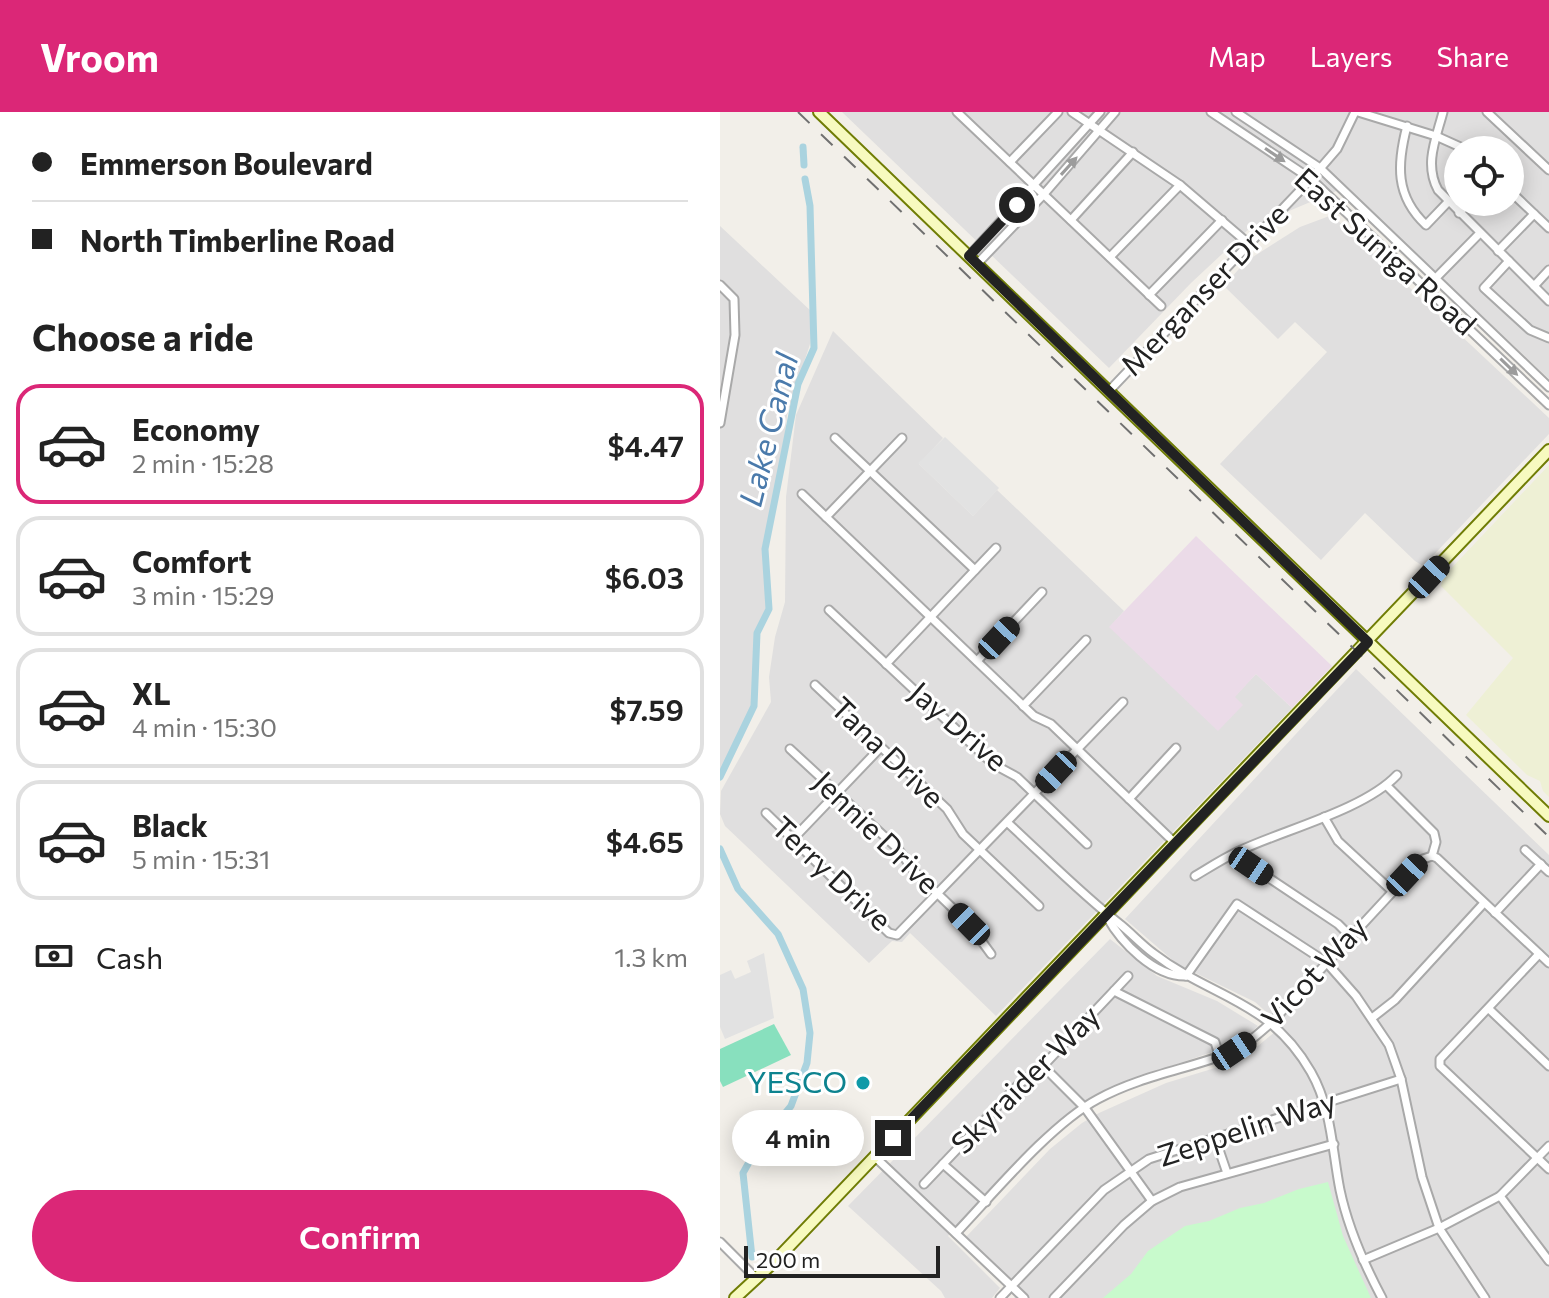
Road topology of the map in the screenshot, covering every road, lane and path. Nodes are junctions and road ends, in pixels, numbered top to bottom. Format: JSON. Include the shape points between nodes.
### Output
{"nodes":[{"id":1,"x":819,"y":112,"type":"edge"},
{"id":2,"x":957,"y":112,"type":"edge"},
{"id":3,"x":975,"y":112,"type":"edge"},
{"id":4,"x":1058,"y":112,"type":"edge"},
{"id":5,"x":1072,"y":112,"type":"edge"},
{"id":6,"x":1100,"y":112,"type":"edge"},
{"id":7,"x":1115,"y":112,"type":"edge"},
{"id":8,"x":1211,"y":112,"type":"edge"},
{"id":9,"x":1236,"y":112,"type":"edge"},
{"id":10,"x":1356,"y":112,"type":"edge"},
{"id":11,"x":1443,"y":112,"type":"edge"},
{"id":12,"x":1487,"y":112,"type":"edge"},
{"id":13,"x":966,"y":121,"type":"junction"},
{"id":14,"x":1091,"y":123,"type":"junction"},
{"id":15,"x":1407,"y":126,"type":"junction"},
{"id":16,"x":1100,"y":131,"type":"junction"},
{"id":17,"x":1436,"y":136,"type":"junction"},
{"id":18,"x":1444,"y":140,"type":"edge"},
{"id":19,"x":1133,"y":152,"type":"junction"},
{"id":20,"x":1010,"y":162,"type":"junction"},
{"id":21,"x":1320,"y":168,"type":"junction"},
{"id":22,"x":1549,"y":170,"type":"edge"},
{"id":23,"x":1311,"y":179,"type":"junction"},
{"id":24,"x":1180,"y":185,"type":"junction"},
{"id":25,"x":1035,"y":186,"type":"junction"},
{"id":26,"x":1044,"y":194,"type":"junction"},
{"id":27,"x":1444,"y":196,"type":"edge"},
{"id":28,"x":1524,"y":204,"type":"edge"},
{"id":29,"x":1444,"y":206,"type":"edge"},
{"id":30,"x":1534,"y":214,"type":"junction"},
{"id":31,"x":1462,"y":216,"type":"edge"},
{"id":32,"x":1071,"y":220,"type":"junction"},
{"id":33,"x":1222,"y":220,"type":"junction"},
{"id":34,"x":1549,"y":228,"type":"edge"},
{"id":35,"x":1480,"y":233,"type":"junction"},
{"id":36,"x":1249,"y":244,"type":"junction"},
{"id":37,"x":1498,"y":251,"type":"junction"},
{"id":38,"x":1110,"y":257,"type":"junction"},
{"id":39,"x":973,"y":260,"type":"junction"},
{"id":40,"x":1509,"y":261,"type":"junction"},
{"id":41,"x":1549,"y":270,"type":"edge"},
{"id":42,"x":1435,"y":278,"type":"junction"},
{"id":43,"x":720,"y":285,"type":"edge"},
{"id":44,"x":1534,"y":286,"type":"junction"},
{"id":45,"x":1426,"y":288,"type":"junction"},
{"id":46,"x":1149,"y":295,"type":"junction"},
{"id":47,"x":1549,"y":301,"type":"edge"},
{"id":48,"x":1161,"y":306,"type":"dead end"},
{"id":49,"x":1549,"y":338,"type":"edge"},
{"id":50,"x":720,"y":370,"type":"edge"},
{"id":51,"x":729,"y":373,"type":"junction"},
{"id":52,"x":1549,"y":387,"type":"edge"},
{"id":53,"x":1109,"y":391,"type":"junction"},
{"id":54,"x":1549,"y":405,"type":"edge"},
{"id":55,"x":720,"y":423,"type":"edge"},
{"id":56,"x":835,"y":438,"type":"dead end"},
{"id":57,"x":902,"y":438,"type":"dead end"},
{"id":58,"x":1549,"y":450,"type":"edge"},
{"id":59,"x":870,"y":471,"type":"junction"},
{"id":60,"x":802,"y":494,"type":"dead end"},
{"id":61,"x":826,"y":517,"type":"junction"},
{"id":62,"x":996,"y":548,"type":"dead end"},
{"id":63,"x":975,"y":570,"type":"junction"},
{"id":64,"x":1042,"y":592,"type":"dead end"},
{"id":65,"x":829,"y":610,"type":"dead end"},
{"id":66,"x":931,"y":617,"type":"junction"},
{"id":67,"x":1086,"y":640,"type":"dead end"},
{"id":68,"x":1368,"y":642,"type":"junction"},
{"id":69,"x":977,"y":661,"type":"junction"},
{"id":70,"x":886,"y":664,"type":"junction"},
{"id":71,"x":815,"y":685,"type":"dead end"},
{"id":72,"x":1123,"y":702,"type":"dead end"},
{"id":73,"x":1023,"y":706,"type":"junction"},
{"id":74,"x":881,"y":747,"type":"junction"},
{"id":75,"x":1176,"y":748,"type":"dead end"},
{"id":76,"x":790,"y":749,"type":"dead end"},
{"id":77,"x":1078,"y":749,"type":"junction"},
{"id":78,"x":1397,"y":775,"type":"dead end"},
{"id":79,"x":1387,"y":786,"type":"junction"},
{"id":80,"x":837,"y":793,"type":"junction"},
{"id":81,"x":1035,"y":794,"type":"junction"},
{"id":82,"x":1129,"y":799,"type":"junction"},
{"id":83,"x":766,"y":813,"type":"dead end"},
{"id":84,"x":1549,"y":816,"type":"edge"},
{"id":85,"x":1324,"y":817,"type":"junction"},
{"id":86,"x":1008,"y":823,"type":"junction"},
{"id":87,"x":793,"y":839,"type":"junction"},
{"id":88,"x":1175,"y":843,"type":"junction"},
{"id":89,"x":1087,"y":844,"type":"dead end"},
{"id":90,"x":1525,"y":850,"type":"dead end"},
{"id":91,"x":981,"y":851,"type":"junction"},
{"id":92,"x":1240,"y":851,"type":"junction"},
{"id":93,"x":1432,"y":856,"type":"junction"},
{"id":94,"x":1541,"y":864,"type":"junction"},
{"id":95,"x":1549,"y":872,"type":"edge"},
{"id":96,"x":1195,"y":876,"type":"dead end"},
{"id":97,"x":1392,"y":891,"type":"junction"},
{"id":98,"x":939,"y":894,"type":"junction"},
{"id":99,"x":1484,"y":903,"type":"junction"},
{"id":100,"x":1039,"y":906,"type":"dead end"},
{"id":101,"x":1495,"y":913,"type":"junction"},
{"id":102,"x":1106,"y":915,"type":"junction"},
{"id":103,"x":1350,"y":936,"type":"junction"},
{"id":104,"x":1549,"y":947,"type":"edge"},
{"id":105,"x":991,"y":954,"type":"dead end"},
{"id":106,"x":1540,"y":955,"type":"junction"},
{"id":107,"x":1326,"y":962,"type":"junction"},
{"id":108,"x":1549,"y":963,"type":"edge"},
{"id":109,"x":1128,"y":976,"type":"dead end"},
{"id":110,"x":1186,"y":976,"type":"junction"},
{"id":111,"x":1114,"y":991,"type":"junction"},
{"id":112,"x":1489,"y":1009,"type":"junction"},
{"id":113,"x":1372,"y":1018,"type":"junction"},
{"id":114,"x":1271,"y":1023,"type":"junction"},
{"id":115,"x":1219,"y":1055,"type":"junction"},
{"id":116,"x":1043,"y":1066,"type":"junction"},
{"id":117,"x":1549,"y":1066,"type":"edge"},
{"id":118,"x":1401,"y":1079,"type":"junction"},
{"id":119,"x":1325,"y":1104,"type":"junction"},
{"id":120,"x":1085,"y":1108,"type":"junction"},
{"id":121,"x":1215,"y":1138,"type":"junction"},
{"id":122,"x":1334,"y":1144,"type":"junction"},
{"id":123,"x":1549,"y":1146,"type":"edge"},
{"id":124,"x":875,"y":1157,"type":"junction"},
{"id":125,"x":1537,"y":1158,"type":"junction"},
{"id":126,"x":943,"y":1164,"type":"junction"},
{"id":127,"x":1549,"y":1169,"type":"edge"},
{"id":128,"x":1130,"y":1171,"type":"junction"},
{"id":129,"x":1227,"y":1173,"type":"junction"},
{"id":130,"x":924,"y":1184,"type":"dead end"},
{"id":131,"x":1500,"y":1196,"type":"junction"},
{"id":132,"x":1152,"y":1201,"type":"junction"},
{"id":133,"x":986,"y":1202,"type":"junction"},
{"id":134,"x":1439,"y":1228,"type":"junction"},
{"id":135,"x":956,"y":1233,"type":"junction"},
{"id":136,"x":720,"y":1242,"type":"edge"},
{"id":137,"x":1363,"y":1260,"type":"junction"},
{"id":138,"x":1549,"y":1261,"type":"edge"},
{"id":139,"x":757,"y":1279,"type":"junction"},
{"id":140,"x":1011,"y":1286,"type":"junction"},
{"id":141,"x":735,"y":1298,"type":"edge"},
{"id":142,"x":1000,"y":1298,"type":"edge"},
{"id":143,"x":1024,"y":1298,"type":"edge"},
{"id":144,"x":1054,"y":1298,"type":"edge"},
{"id":145,"x":1382,"y":1298,"type":"edge"},
{"id":146,"x":1485,"y":1298,"type":"edge"}],
"edges":[{"from":1,"to":39,"type":"main road"},
{"from":2,"to":13,"type":"street"},
{"from":3,"to":13,"type":"street"},
{"from":4,"to":20,"type":"street"},
{"from":5,"to":14,"type":"street"},
{"from":6,"to":14,"type":"street"},
{"from":7,"to":16,"type":"street"},
{"from":8,"to":23,"type":"street","name":"East Suniga Road","one_way":true},
{"from":9,"to":21,"type":"street","name":"East Suniga Road"},
{"from":10,"to":15,"type":"street"},
{"from":10,"to":21,"type":"street","name":"Merganser Drive"},
{"from":11,"to":17,"type":"street"},
{"from":12,"to":22,"type":"street"},
{"from":13,"to":20,"type":"street"},
{"from":14,"to":16,"type":"street"},
{"from":14,"to":25,"type":"street"},
{"from":15,"to":17,"type":"street"},
{"from":15,"to":29,"type":"street","via":[[1399,171],[1411,206],[1426,225]]},
{"from":16,"to":19,"type":"street"},
{"from":26,"to":16,"type":"street","one_way":true},
{"from":17,"to":18,"type":"street"},
{"from":17,"to":27,"type":"street","via":[[1432,178]]},
{"from":19,"to":24,"type":"street"},
{"from":19,"to":32,"type":"street"},
{"from":20,"to":25,"type":"street"},
{"from":21,"to":23,"type":"street","name":"Merganser Drive"},
{"from":21,"to":42,"type":"street","name":"East Suniga Road"},
{"from":23,"to":36,"type":"street","name":"Merganser Drive"},
{"from":23,"to":45,"type":"street","name":"East Suniga Road"},
{"from":24,"to":33,"type":"street"},
{"from":24,"to":38,"type":"street"},
{"from":25,"to":26,"type":"street"},
{"from":25,"to":39,"type":"street"},
{"from":26,"to":32,"type":"street"},
{"from":26,"to":39,"type":"street"},
{"from":28,"to":30,"type":"street"},
{"from":30,"to":34,"type":"street"},
{"from":30,"to":37,"type":"street"},
{"from":31,"to":35,"type":"street"},
{"from":32,"to":38,"type":"street"},
{"from":33,"to":36,"type":"street"},
{"from":33,"to":46,"type":"street"},
{"from":35,"to":37,"type":"street"},
{"from":35,"to":42,"type":"street"},
{"from":36,"to":53,"type":"street","name":"Merganser Drive"},
{"from":37,"to":40,"type":"street"},
{"from":38,"to":46,"type":"street"},
{"from":39,"to":53,"type":"main road"},
{"from":40,"to":44,"type":"street"},
{"from":40,"to":49,"type":"street","via":[[1484,288],[1530,330]]},
{"from":41,"to":44,"type":"street"},
{"from":42,"to":45,"type":"street"},
{"from":42,"to":52,"type":"street","name":"East Suniga Road"},
{"from":43,"to":51,"type":"street","via":[[734,299]]},
{"from":44,"to":47,"type":"street"},
{"from":45,"to":54,"type":"street","name":"East Suniga Road","one_way":true},
{"from":46,"to":48,"type":"street"},
{"from":50,"to":51,"type":"street"},
{"from":51,"to":55,"type":"street"},
{"from":53,"to":68,"type":"main road"},
{"from":56,"to":59,"type":"street"},
{"from":57,"to":59,"type":"street"},
{"from":58,"to":68,"type":"main road"},
{"from":59,"to":61,"type":"street"},
{"from":59,"to":63,"type":"street"},
{"from":60,"to":61,"type":"street"},
{"from":61,"to":66,"type":"street"},
{"from":62,"to":63,"type":"street"},
{"from":63,"to":66,"type":"street"},
{"from":64,"to":69,"type":"street"},
{"from":65,"to":70,"type":"street","name":"Jay Drive"},
{"from":66,"to":69,"type":"street"},
{"from":66,"to":70,"type":"street"},
{"from":67,"to":73,"type":"street"},
{"from":68,"to":84,"type":"main road"},
{"from":68,"to":88,"type":"main road"},
{"from":69,"to":73,"type":"street"},
{"from":70,"to":81,"type":"street","name":"Jay Drive","via":[[993,764]]},
{"from":71,"to":74,"type":"street","name":"Tana Drive"},
{"from":72,"to":77,"type":"street"},
{"from":73,"to":77,"type":"street"},
{"from":74,"to":80,"type":"street"},
{"from":74,"to":91,"type":"street","name":"Tana Drive","via":[[947,809]]},
{"from":75,"to":82,"type":"street"},
{"from":76,"to":80,"type":"street","name":"Jennie Drive"},
{"from":77,"to":81,"type":"street"},
{"from":77,"to":82,"type":"street"},
{"from":78,"to":79,"type":"street"},
{"from":79,"to":85,"type":"street"},
{"from":79,"to":93,"type":"street","via":[[1434,833]]},
{"from":80,"to":87,"type":"street"},
{"from":80,"to":98,"type":"street","name":"Jennie Drive"},
{"from":81,"to":86,"type":"street"},
{"from":81,"to":89,"type":"street","name":"Jay Drive"},
{"from":82,"to":88,"type":"street"},
{"from":83,"to":87,"type":"street","name":"Terry Drive"},
{"from":85,"to":92,"type":"street"},
{"from":85,"to":97,"type":"street","via":[[1338,841]]},
{"from":86,"to":91,"type":"street"},
{"from":86,"to":102,"type":"street"},
{"from":87,"to":98,"type":"street","name":"Terry Drive","via":[[889,933],[897,935]]},
{"from":88,"to":102,"type":"main road"},
{"from":90,"to":94,"type":"street"},
{"from":91,"to":98,"type":"street"},
{"from":91,"to":100,"type":"street"},
{"from":92,"to":96,"type":"street"},
{"from":92,"to":103,"type":"street","via":[[1251,866]]},
{"from":93,"to":97,"type":"street","name":"Vicot Way"},
{"from":93,"to":99,"type":"street"},
{"from":94,"to":95,"type":"street"},
{"from":94,"to":101,"type":"street"},
{"from":97,"to":103,"type":"street","name":"Vicot Way"},
{"from":98,"to":105,"type":"street","name":"Jennie Drive"},
{"from":99,"to":101,"type":"street"},
{"from":99,"to":113,"type":"street"},
{"from":101,"to":106,"type":"street"},
{"from":102,"to":110,"type":"street","via":[[1117,934],[1144,958],[1174,976]]},
{"from":102,"to":124,"type":"main road"},
{"from":103,"to":107,"type":"street","name":"Vicot Way"},
{"from":104,"to":106,"type":"street"},
{"from":106,"to":108,"type":"street"},
{"from":106,"to":112,"type":"street"},
{"from":107,"to":110,"type":"street","via":[[1237,904]]},
{"from":107,"to":113,"type":"street"},
{"from":107,"to":114,"type":"street","name":"Vicot Way"},
{"from":109,"to":111,"type":"street","name":"Skyraider Way"},
{"from":110,"to":114,"type":"street","via":[[1245,1004]]},
{"from":111,"to":115,"type":"street","via":[[1215,1042]]},
{"from":111,"to":116,"type":"street","name":"Skyraider Way"},
{"from":112,"to":117,"type":"street"},
{"from":112,"to":125,"type":"street","via":[[1440,1059],[1440,1066]]},
{"from":113,"to":118,"type":"street"},
{"from":114,"to":115,"type":"street","name":"Vicot Way","via":[[1234,1051]]},
{"from":114,"to":119,"type":"street","via":[[1297,1050]]},
{"from":115,"to":120,"type":"street","name":"Vicot Way","via":[[1137,1082]]},
{"from":116,"to":120,"type":"street"},
{"from":116,"to":126,"type":"street","name":"Skyraider Way"},
{"from":118,"to":119,"type":"street","name":"Zeppelin Way"},
{"from":118,"to":134,"type":"street"},
{"from":119,"to":121,"type":"street","name":"Zeppelin Way"},
{"from":119,"to":122,"type":"street"},
{"from":120,"to":128,"type":"street"},
{"from":120,"to":133,"type":"street","name":"Vicot Way"},
{"from":121,"to":128,"type":"street","name":"Zeppelin Way","via":[[1149,1159]]},
{"from":121,"to":129,"type":"street"},
{"from":122,"to":129,"type":"street"},
{"from":122,"to":137,"type":"street","via":[[1340,1191]]},
{"from":123,"to":125,"type":"street"},
{"from":124,"to":135,"type":"street"},
{"from":124,"to":139,"type":"main road"},
{"from":125,"to":127,"type":"street"},
{"from":125,"to":131,"type":"street"},
{"from":126,"to":130,"type":"street","name":"Skyraider Way"},
{"from":126,"to":133,"type":"street"},
{"from":128,"to":132,"type":"street"},
{"from":128,"to":140,"type":"street","name":"Zeppelin Way","via":[[1104,1190]]},
{"from":129,"to":132,"type":"street"},
{"from":131,"to":134,"type":"street"},
{"from":131,"to":138,"type":"street"},
{"from":132,"to":144,"type":"street"},
{"from":133,"to":135,"type":"street","name":"Vicot Way"},
{"from":134,"to":137,"type":"street"},
{"from":134,"to":146,"type":"street"},
{"from":135,"to":140,"type":"street"},
{"from":136,"to":139,"type":"street"},
{"from":137,"to":145,"type":"street"},
{"from":139,"to":141,"type":"main road"},
{"from":140,"to":142,"type":"street","name":"Zeppelin Way"},
{"from":140,"to":143,"type":"street"}]}
